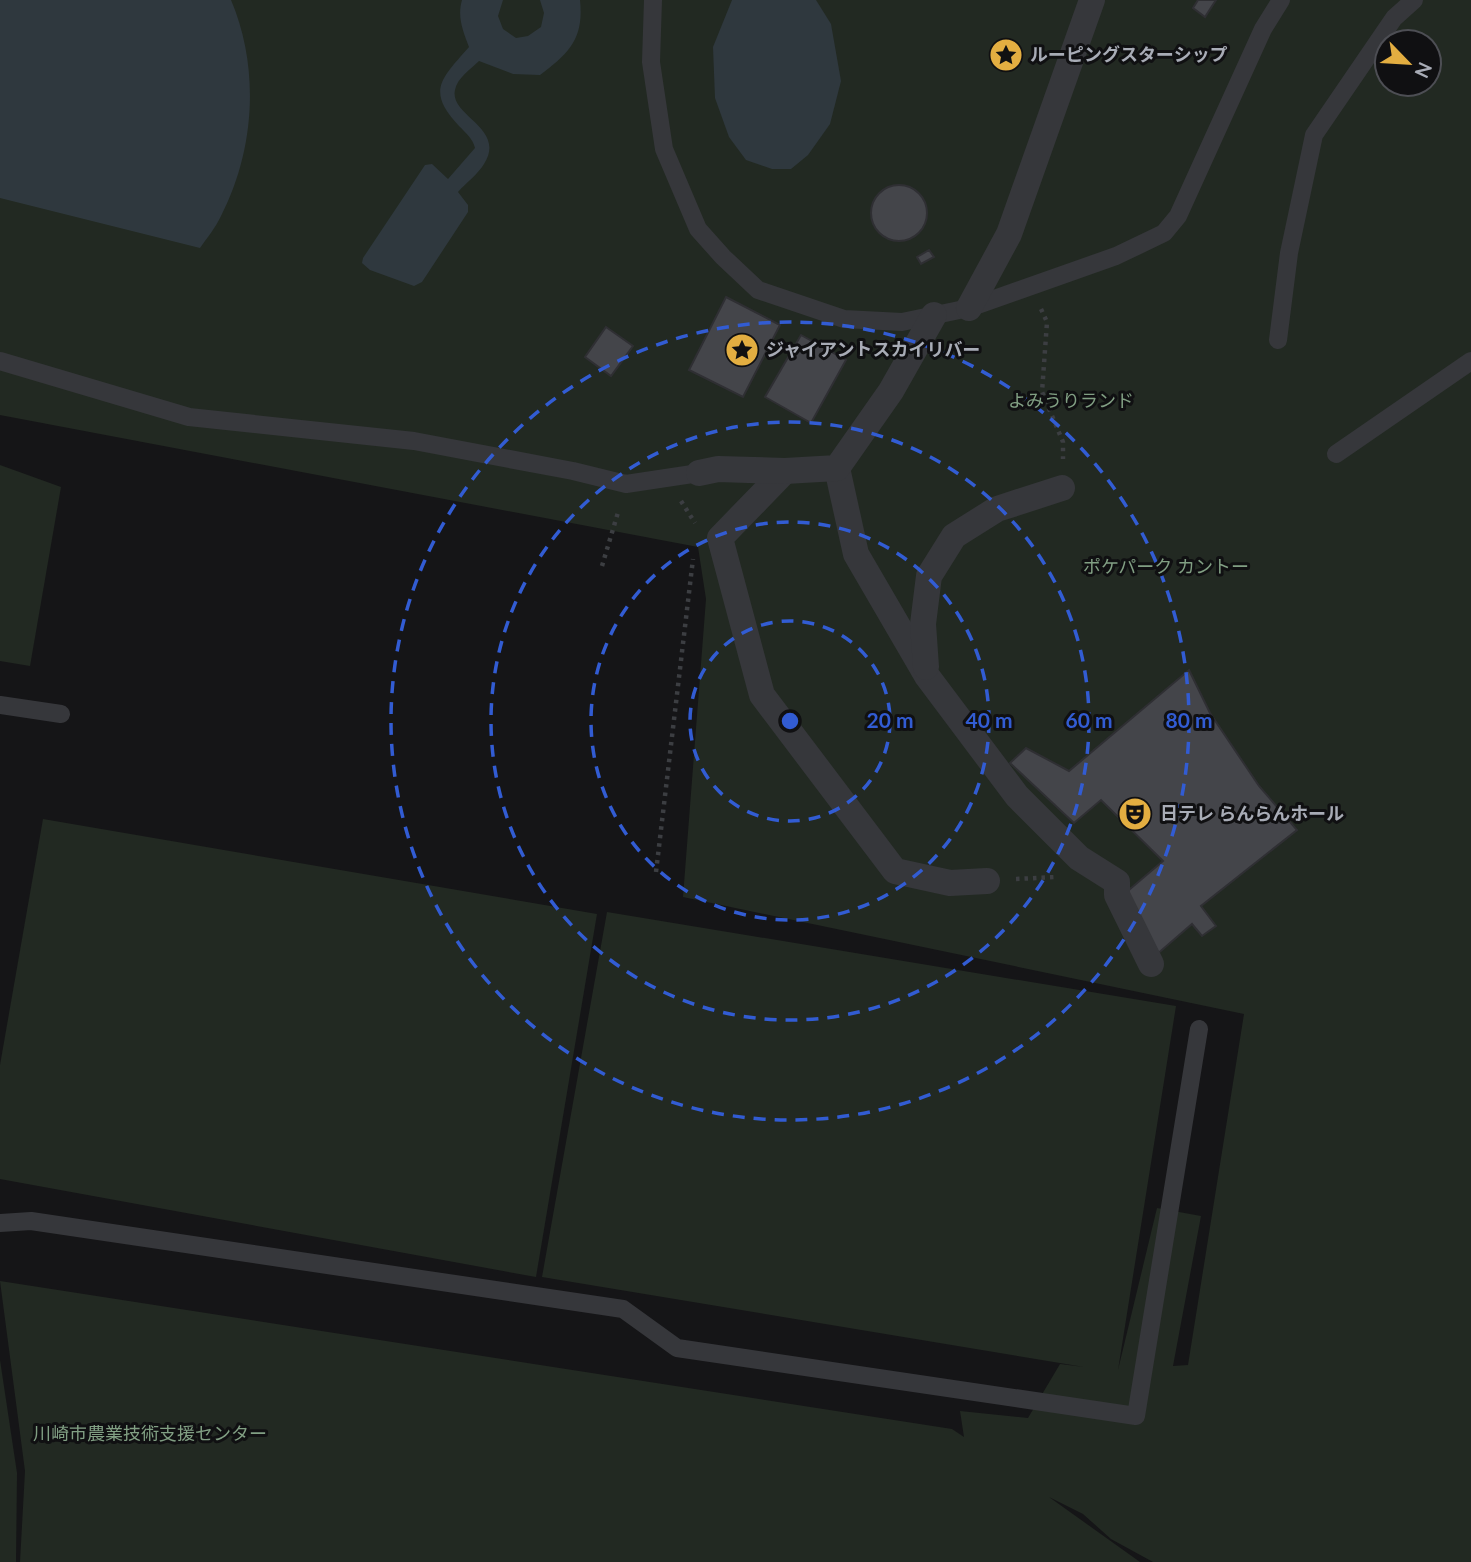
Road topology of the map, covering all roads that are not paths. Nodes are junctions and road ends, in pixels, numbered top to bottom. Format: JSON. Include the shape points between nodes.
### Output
{"nodes":[{"id":1,"x":653,"y":0,"type":"edge"},
{"id":2,"x":1092,"y":0,"type":"edge"},
{"id":3,"x":1281,"y":0,"type":"edge"},
{"id":4,"x":1414,"y":0,"type":"edge"},
{"id":5,"x":970,"y":308,"type":"junction"},
{"id":6,"x":934,"y":315,"type":"junction"},
{"id":7,"x":1278,"y":340,"type":"dead end"},
{"id":8,"x":1471,"y":360,"type":"edge"},
{"id":9,"x":0,"y":361,"type":"edge"},
{"id":10,"x":1336,"y":454,"type":"dead end"},
{"id":11,"x":837,"y":468,"type":"junction"},
{"id":12,"x":785,"y":471,"type":"junction"},
{"id":13,"x":699,"y":473,"type":"joint"},
{"id":14,"x":1062,"y":488,"type":"road end"},
{"id":15,"x":927,"y":676,"type":"junction"},
{"id":16,"x":0,"y":705,"type":"edge"},
{"id":17,"x":61,"y":714,"type":"dead end"},
{"id":18,"x":987,"y":881,"type":"road end"},
{"id":19,"x":1151,"y":964,"type":"dead end"},
{"id":20,"x":1199,"y":1029,"type":"dead end"},
{"id":21,"x":0,"y":1223,"type":"edge"}],
"edges":[{"from":1,"to":6,"type":"lane","via":[[652,62],[664,149],[698,229],[758,290],[844,319],[902,322]]},
{"from":2,"to":5,"type":"street","via":[[1009,234]]},
{"from":3,"to":5,"type":"lane","via":[[1178,216],[1164,233],[1116,256]]},
{"from":4,"to":7,"type":"lane","via":[[1394,18],[1314,135],[1289,253]]},
{"from":5,"to":6,"type":"lane"},
{"from":6,"to":11,"type":"street","via":[[891,391]]},
{"from":8,"to":10,"type":"lane"},
{"from":9,"to":13,"type":"lane","via":[[189,417],[414,441],[626,484]]},
{"from":11,"to":12,"type":"street"},
{"from":11,"to":15,"type":"street","via":[[856,555]]},
{"from":12,"to":13,"type":"street","via":[[718,469]]},
{"from":12,"to":18,"type":"street","via":[[720,538],[762,695],[895,871],[950,883]]},
{"from":14,"to":15,"type":"street","via":[[997,509],[954,537],[929,576],[923,624]]},
{"from":15,"to":19,"type":"street","via":[[1017,796],[1079,858],[1117,882],[1117,895]]},
{"from":16,"to":17,"type":"lane"},
{"from":20,"to":21,"type":"lane","via":[[1136,1416],[677,1348],[623,1309],[31,1221]]}]}
